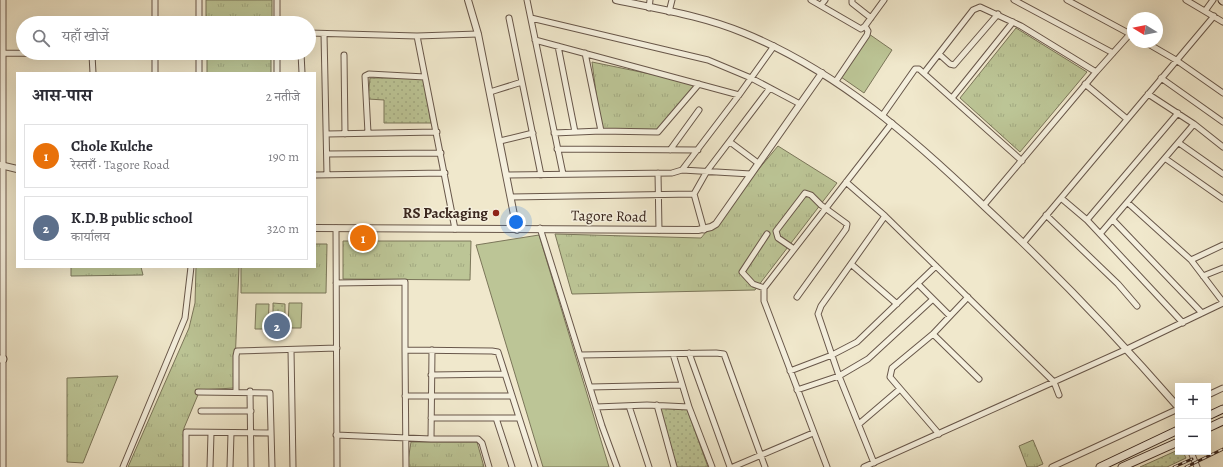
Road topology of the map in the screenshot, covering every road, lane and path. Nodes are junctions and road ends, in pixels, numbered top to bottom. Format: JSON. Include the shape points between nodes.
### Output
{"nodes":[{"id":1,"x":3,"y":0,"type":"edge"},
{"id":2,"x":155,"y":0,"type":"edge"},
{"id":3,"x":199,"y":0,"type":"edge"},
{"id":4,"x":277,"y":0,"type":"edge"},
{"id":5,"x":468,"y":0,"type":"edge"},
{"id":6,"x":527,"y":0,"type":"edge"},
{"id":7,"x":621,"y":0,"type":"edge"},
{"id":8,"x":650,"y":0,"type":"edge"},
{"id":9,"x":672,"y":0,"type":"edge"},
{"id":10,"x":811,"y":0,"type":"edge"},
{"id":11,"x":825,"y":0,"type":"edge"},
{"id":12,"x":852,"y":0,"type":"edge"},
{"id":13,"x":884,"y":0,"type":"edge"},
{"id":14,"x":1014,"y":0,"type":"edge"},
{"id":15,"x":1068,"y":0,"type":"edge"},
{"id":16,"x":1186,"y":0,"type":"edge"},
{"id":17,"x":1213,"y":0,"type":"edge"},
{"id":18,"x":821,"y":5,"type":"junction"},
{"id":19,"x":649,"y":8,"type":"junction"},
{"id":20,"x":1205,"y":11,"type":"junction"},
{"id":21,"x":669,"y":12,"type":"junction"},
{"id":22,"x":998,"y":14,"type":"junction"},
{"id":23,"x":155,"y":16,"type":"edge"},
{"id":24,"x":199,"y":16,"type":"edge"},
{"id":25,"x":277,"y":16,"type":"edge"},
{"id":26,"x":1214,"y":16,"type":"junction"},
{"id":27,"x":509,"y":18,"type":"dead end"},
{"id":28,"x":531,"y":18,"type":"junction"},
{"id":29,"x":871,"y":18,"type":"junction"},
{"id":30,"x":1013,"y":22,"type":"junction"},
{"id":31,"x":1223,"y":22,"type":"edge"},
{"id":32,"x":866,"y":26,"type":"junction"},
{"id":33,"x":1127,"y":32,"type":"edge"},
{"id":34,"x":316,"y":33,"type":"edge"},
{"id":35,"x":324,"y":34,"type":"junction"},
{"id":36,"x":478,"y":34,"type":"junction"},
{"id":37,"x":417,"y":36,"type":"junction"},
{"id":38,"x":535,"y":40,"type":"junction"},
{"id":39,"x":1127,"y":40,"type":"edge"},
{"id":40,"x":558,"y":46,"type":"junction"},
{"id":41,"x":774,"y":46,"type":"junction"},
{"id":42,"x":1155,"y":48,"type":"edge"},
{"id":43,"x":3,"y":53,"type":"junction"},
{"id":44,"x":16,"y":53,"type":"edge"},
{"id":45,"x":585,"y":53,"type":"junction"},
{"id":46,"x":1113,"y":53,"type":"junction"},
{"id":47,"x":939,"y":54,"type":"junction"},
{"id":48,"x":344,"y":56,"type":"dead end"},
{"id":49,"x":92,"y":60,"type":"edge"},
{"id":50,"x":155,"y":60,"type":"edge"},
{"id":51,"x":199,"y":60,"type":"edge"},
{"id":52,"x":277,"y":60,"type":"edge"},
{"id":53,"x":301,"y":60,"type":"edge"},
{"id":54,"x":1176,"y":60,"type":"junction"},
{"id":55,"x":93,"y":72,"type":"edge"},
{"id":56,"x":155,"y":72,"type":"edge"},
{"id":57,"x":198,"y":72,"type":"edge"},
{"id":58,"x":277,"y":72,"type":"edge"},
{"id":59,"x":302,"y":72,"type":"edge"},
{"id":60,"x":1096,"y":72,"type":"junction"},
{"id":61,"x":822,"y":73,"type":"junction"},
{"id":62,"x":924,"y":73,"type":"junction"},
{"id":63,"x":425,"y":77,"type":"junction"},
{"id":64,"x":752,"y":78,"type":"junction"},
{"id":65,"x":1161,"y":78,"type":"junction"},
{"id":66,"x":522,"y":82,"type":"junction"},
{"id":67,"x":836,"y":82,"type":"junction"},
{"id":68,"x":699,"y":84,"type":"junction"},
{"id":69,"x":1085,"y":84,"type":"junction"},
{"id":70,"x":770,"y":88,"type":"junction"},
{"id":71,"x":490,"y":92,"type":"junction"},
{"id":72,"x":1223,"y":93,"type":"edge"},
{"id":73,"x":1148,"y":94,"type":"junction"},
{"id":74,"x":739,"y":95,"type":"junction"},
{"id":75,"x":952,"y":98,"type":"junction"},
{"id":76,"x":800,"y":104,"type":"junction"},
{"id":77,"x":699,"y":110,"type":"dead end"},
{"id":78,"x":1178,"y":113,"type":"junction"},
{"id":79,"x":882,"y":116,"type":"junction"},
{"id":80,"x":1127,"y":118,"type":"junction"},
{"id":81,"x":1223,"y":122,"type":"edge"},
{"id":82,"x":892,"y":123,"type":"junction"},
{"id":83,"x":1194,"y":124,"type":"junction"},
{"id":84,"x":601,"y":131,"type":"junction"},
{"id":85,"x":437,"y":132,"type":"junction"},
{"id":86,"x":576,"y":132,"type":"junction"},
{"id":87,"x":368,"y":133,"type":"junction"},
{"id":88,"x":533,"y":133,"type":"junction"},
{"id":89,"x":554,"y":133,"type":"junction"},
{"id":90,"x":326,"y":134,"type":"junction"},
{"id":91,"x":345,"y":134,"type":"junction"},
{"id":92,"x":500,"y":141,"type":"junction"},
{"id":93,"x":730,"y":142,"type":"junction"},
{"id":94,"x":1179,"y":143,"type":"junction"},
{"id":95,"x":1223,"y":147,"type":"edge"},
{"id":96,"x":557,"y":149,"type":"junction"},
{"id":97,"x":670,"y":150,"type":"junction"},
{"id":98,"x":698,"y":150,"type":"junction"},
{"id":99,"x":441,"y":153,"type":"junction"},
{"id":100,"x":327,"y":154,"type":"junction"},
{"id":101,"x":1166,"y":159,"type":"junction"},
{"id":102,"x":1022,"y":161,"type":"junction"},
{"id":103,"x":758,"y":163,"type":"junction"},
{"id":104,"x":2,"y":165,"type":"edge"},
{"id":105,"x":16,"y":169,"type":"edge"},
{"id":106,"x":682,"y":170,"type":"junction"},
{"id":107,"x":707,"y":171,"type":"junction"},
{"id":108,"x":445,"y":173,"type":"junction"},
{"id":109,"x":658,"y":173,"type":"junction"},
{"id":110,"x":563,"y":174,"type":"junction"},
{"id":111,"x":751,"y":174,"type":"junction"},
{"id":112,"x":1223,"y":174,"type":"edge"},
{"id":113,"x":316,"y":175,"type":"edge"},
{"id":114,"x":328,"y":175,"type":"junction"},
{"id":115,"x":507,"y":175,"type":"junction"},
{"id":116,"x":541,"y":175,"type":"junction"},
{"id":117,"x":846,"y":182,"type":"junction"},
{"id":118,"x":694,"y":194,"type":"junction"},
{"id":119,"x":658,"y":195,"type":"junction"},
{"id":120,"x":511,"y":197,"type":"junction"},
{"id":121,"x":1061,"y":198,"type":"junction"},
{"id":122,"x":1223,"y":199,"type":"edge"},
{"id":123,"x":1128,"y":204,"type":"junction"},
{"id":124,"x":984,"y":205,"type":"junction"},
{"id":125,"x":826,"y":208,"type":"junction"},
{"id":126,"x":1046,"y":215,"type":"junction"},
{"id":127,"x":885,"y":216,"type":"junction"},
{"id":128,"x":1087,"y":220,"type":"junction"},
{"id":129,"x":1114,"y":221,"type":"junction"},
{"id":130,"x":316,"y":228,"type":"edge"},
{"id":131,"x":336,"y":228,"type":"junction"},
{"id":132,"x":540,"y":228,"type":"junction"},
{"id":133,"x":455,"y":229,"type":"junction"},
{"id":134,"x":518,"y":230,"type":"junction"},
{"id":135,"x":659,"y":230,"type":"junction"},
{"id":136,"x":704,"y":230,"type":"junction"},
{"id":137,"x":767,"y":234,"type":"dead end"},
{"id":138,"x":1100,"y":234,"type":"junction"},
{"id":139,"x":1024,"y":242,"type":"junction"},
{"id":140,"x":1223,"y":245,"type":"edge"},
{"id":141,"x":794,"y":249,"type":"junction"},
{"id":142,"x":1191,"y":260,"type":"junction"},
{"id":143,"x":851,"y":264,"type":"junction"},
{"id":144,"x":936,"y":266,"type":"junction"},
{"id":145,"x":191,"y":268,"type":"edge"},
{"id":146,"x":1223,"y":268,"type":"edge"},
{"id":147,"x":1203,"y":276,"type":"junction"},
{"id":148,"x":336,"y":283,"type":"junction"},
{"id":149,"x":918,"y":284,"type":"junction"},
{"id":150,"x":764,"y":288,"type":"junction"},
{"id":151,"x":797,"y":297,"type":"dead end"},
{"id":152,"x":968,"y":297,"type":"junction"},
{"id":153,"x":933,"y":299,"type":"junction"},
{"id":154,"x":1223,"y":303,"type":"edge"},
{"id":155,"x":897,"y":304,"type":"junction"},
{"id":156,"x":1137,"y":306,"type":"dead end"},
{"id":157,"x":1202,"y":313,"type":"junction"},
{"id":158,"x":950,"y":316,"type":"junction"},
{"id":159,"x":1183,"y":323,"type":"junction"},
{"id":160,"x":933,"y":334,"type":"junction"},
{"id":161,"x":337,"y":348,"type":"junction"},
{"id":162,"x":1127,"y":349,"type":"junction"},
{"id":163,"x":291,"y":350,"type":"junction"},
{"id":164,"x":405,"y":350,"type":"junction"},
{"id":165,"x":432,"y":350,"type":"junction"},
{"id":166,"x":689,"y":353,"type":"junction"},
{"id":167,"x":673,"y":354,"type":"junction"},
{"id":168,"x":580,"y":355,"type":"junction"},
{"id":169,"x":832,"y":355,"type":"junction"},
{"id":170,"x":2,"y":359,"type":"edge"},
{"id":171,"x":790,"y":371,"type":"junction"},
{"id":172,"x":505,"y":374,"type":"junction"},
{"id":173,"x":431,"y":375,"type":"junction"},
{"id":174,"x":839,"y":376,"type":"junction"},
{"id":175,"x":979,"y":379,"type":"dead end"},
{"id":176,"x":1054,"y":382,"type":"junction"},
{"id":177,"x":682,"y":385,"type":"junction"},
{"id":178,"x":590,"y":387,"type":"junction"},
{"id":179,"x":1223,"y":388,"type":"edge"},
{"id":180,"x":900,"y":389,"type":"junction"},
{"id":181,"x":797,"y":390,"type":"junction"},
{"id":182,"x":250,"y":391,"type":"junction"},
{"id":183,"x":198,"y":392,"type":"dead end"},
{"id":184,"x":236,"y":392,"type":"junction"},
{"id":185,"x":1211,"y":394,"type":"edge"},
{"id":186,"x":1059,"y":395,"type":"dead end"},
{"id":187,"x":405,"y":396,"type":"junction"},
{"id":188,"x":431,"y":396,"type":"junction"},
{"id":189,"x":511,"y":396,"type":"junction"},
{"id":190,"x":657,"y":405,"type":"junction"},
{"id":191,"x":1175,"y":405,"type":"edge"},
{"id":192,"x":629,"y":406,"type":"junction"},
{"id":193,"x":596,"y":407,"type":"junction"},
{"id":194,"x":689,"y":407,"type":"junction"},
{"id":195,"x":1175,"y":409,"type":"edge"},
{"id":196,"x":1223,"y":409,"type":"edge"},
{"id":197,"x":201,"y":410,"type":"dead end"},
{"id":198,"x":250,"y":411,"type":"junction"},
{"id":199,"x":1211,"y":415,"type":"edge"},
{"id":200,"x":431,"y":418,"type":"junction"},
{"id":201,"x":496,"y":418,"type":"junction"},
{"id":202,"x":518,"y":418,"type":"junction"},
{"id":203,"x":1223,"y":421,"type":"edge"},
{"id":204,"x":859,"y":424,"type":"junction"},
{"id":205,"x":1211,"y":427,"type":"edge"},
{"id":206,"x":1175,"y":432,"type":"edge"},
{"id":207,"x":211,"y":433,"type":"junction"},
{"id":208,"x":231,"y":433,"type":"junction"},
{"id":209,"x":251,"y":433,"type":"junction"},
{"id":210,"x":271,"y":433,"type":"junction"},
{"id":211,"x":813,"y":433,"type":"junction"},
{"id":212,"x":939,"y":434,"type":"junction"},
{"id":213,"x":336,"y":435,"type":"junction"},
{"id":214,"x":405,"y":438,"type":"junction"},
{"id":215,"x":431,"y":439,"type":"junction"},
{"id":216,"x":1175,"y":443,"type":"edge"},
{"id":217,"x":760,"y":454,"type":"junction"},
{"id":218,"x":1192,"y":455,"type":"edge"},
{"id":219,"x":874,"y":463,"type":"junction"},
{"id":220,"x":1114,"y":464,"type":"edge"},
{"id":221,"x":3,"y":467,"type":"edge"},
{"id":222,"x":123,"y":467,"type":"edge"},
{"id":223,"x":186,"y":467,"type":"edge"},
{"id":224,"x":210,"y":467,"type":"edge"},
{"id":225,"x":230,"y":467,"type":"edge"},
{"id":226,"x":251,"y":467,"type":"edge"},
{"id":227,"x":272,"y":467,"type":"edge"},
{"id":228,"x":293,"y":467,"type":"edge"},
{"id":229,"x":337,"y":467,"type":"edge"},
{"id":230,"x":406,"y":467,"type":"edge"},
{"id":231,"x":489,"y":467,"type":"edge"},
{"id":232,"x":512,"y":467,"type":"edge"},
{"id":233,"x":535,"y":467,"type":"edge"},
{"id":234,"x":617,"y":467,"type":"edge"},
{"id":235,"x":649,"y":467,"type":"edge"},
{"id":236,"x":674,"y":467,"type":"edge"},
{"id":237,"x":712,"y":467,"type":"edge"},
{"id":238,"x":730,"y":467,"type":"edge"},
{"id":239,"x":733,"y":467,"type":"edge"},
{"id":240,"x":765,"y":467,"type":"edge"},
{"id":241,"x":827,"y":467,"type":"edge"},
{"id":242,"x":864,"y":467,"type":"edge"},
{"id":243,"x":1052,"y":467,"type":"edge"},
{"id":244,"x":1100,"y":467,"type":"edge"},
{"id":245,"x":1122,"y":467,"type":"edge"},
{"id":246,"x":1197,"y":467,"type":"edge"}],
"edges":[{"from":1,"to":43,"type":"street"},
{"from":2,"to":23,"type":"street"},
{"from":3,"to":24,"type":"street"},
{"from":4,"to":25,"type":"street"},
{"from":5,"to":36,"type":"street"},
{"from":6,"to":28,"type":"street"},
{"from":7,"to":19,"type":"street"},
{"from":8,"to":19,"type":"street"},
{"from":9,"to":21,"type":"street"},
{"from":10,"to":18,"type":"street"},
{"from":11,"to":18,"type":"street"},
{"from":12,"to":29,"type":"street","via":[[854,5]]},
{"from":13,"to":29,"type":"street"},
{"from":14,"to":46,"type":"street"},
{"from":15,"to":33,"type":"street"},
{"from":16,"to":20,"type":"street"},
{"from":17,"to":20,"type":"street"},
{"from":18,"to":32,"type":"street","via":[[858,28]]},
{"from":19,"to":21,"type":"street"},
{"from":20,"to":26,"type":"street"},
{"from":21,"to":41,"type":"street","via":[[721,24]]},
{"from":22,"to":30,"type":"street"},
{"from":22,"to":47,"type":"street","via":[[985,8],[976,8]]},
{"from":22,"to":47,"type":"street","via":[[954,65]]},
{"from":26,"to":31,"type":"street"},
{"from":26,"to":54,"type":"street"},
{"from":27,"to":66,"type":"street"},
{"from":28,"to":38,"type":"street"},
{"from":28,"to":64,"type":"street","via":[[700,58]]},
{"from":29,"to":32,"type":"street"},
{"from":30,"to":60,"type":"street"},
{"from":30,"to":75,"type":"street"},
{"from":32,"to":67,"type":"street","via":[[867,35]]},
{"from":34,"to":35,"type":"street"},
{"from":35,"to":37,"type":"street"},
{"from":35,"to":90,"type":"street"},
{"from":36,"to":37,"type":"street"},
{"from":36,"to":71,"type":"street"},
{"from":37,"to":63,"type":"street"},
{"from":38,"to":40,"type":"street"},
{"from":38,"to":89,"type":"street"},
{"from":39,"to":46,"type":"street"},
{"from":40,"to":45,"type":"street"},
{"from":40,"to":86,"type":"street"},
{"from":41,"to":61,"type":"street"},
{"from":41,"to":64,"type":"street"},
{"from":42,"to":54,"type":"street"},
{"from":43,"to":44,"type":"street"},
{"from":43,"to":104,"type":"street"},
{"from":45,"to":68,"type":"street"},
{"from":45,"to":84,"type":"street"},
{"from":46,"to":60,"type":"street"},
{"from":47,"to":62,"type":"street"},
{"from":48,"to":91,"type":"street"},
{"from":49,"to":55,"type":"street"},
{"from":50,"to":56,"type":"street"},
{"from":51,"to":57,"type":"street"},
{"from":52,"to":58,"type":"street"},
{"from":53,"to":59,"type":"street"},
{"from":54,"to":65,"type":"street"},
{"from":54,"to":72,"type":"street"},
{"from":60,"to":69,"type":"street"},
{"from":61,"to":67,"type":"street"},
{"from":61,"to":76,"type":"street"},
{"from":62,"to":75,"type":"street"},
{"from":62,"to":79,"type":"street","via":[[915,69]]},
{"from":63,"to":85,"type":"street"},
{"from":63,"to":87,"type":"street","via":[[369,74],[365,76]]},
{"from":64,"to":70,"type":"street"},
{"from":64,"to":74,"type":"street"},
{"from":65,"to":73,"type":"street"},
{"from":65,"to":81,"type":"street"},
{"from":66,"to":71,"type":"street"},
{"from":66,"to":88,"type":"street"},
{"from":67,"to":79,"type":"street"},
{"from":68,"to":74,"type":"street"},
{"from":68,"to":84,"type":"street","via":[[658,132]]},
{"from":69,"to":80,"type":"street"},
{"from":69,"to":102,"type":"street"},
{"from":70,"to":76,"type":"street"},
{"from":70,"to":93,"type":"street"},
{"from":71,"to":92,"type":"street"},
{"from":73,"to":78,"type":"street"},
{"from":73,"to":80,"type":"street"},
{"from":74,"to":98,"type":"street"},
{"from":75,"to":102,"type":"street"},
{"from":76,"to":103,"type":"street"},
{"from":77,"to":97,"type":"street"},
{"from":78,"to":83,"type":"street"},
{"from":78,"to":128,"type":"street"},
{"from":79,"to":82,"type":"street"},
{"from":80,"to":121,"type":"street"},
{"from":82,"to":117,"type":"street"},
{"from":82,"to":124,"type":"street"},
{"from":83,"to":94,"type":"street"},
{"from":83,"to":95,"type":"street"},
{"from":84,"to":86,"type":"street"},
{"from":85,"to":87,"type":"street"},
{"from":85,"to":99,"type":"street"},
{"from":86,"to":89,"type":"street"},
{"from":87,"to":91,"type":"street"},
{"from":88,"to":92,"type":"street"},
{"from":88,"to":116,"type":"street"},
{"from":89,"to":96,"type":"street"},
{"from":90,"to":91,"type":"street"},
{"from":90,"to":100,"type":"street"},
{"from":92,"to":115,"type":"street"},
{"from":93,"to":103,"type":"street"},
{"from":93,"to":107,"type":"street"},
{"from":94,"to":101,"type":"street"},
{"from":94,"to":112,"type":"street"},
{"from":96,"to":97,"type":"street"},
{"from":96,"to":110,"type":"street"},
{"from":97,"to":98,"type":"street"},
{"from":98,"to":106,"type":"street"},
{"from":99,"to":100,"type":"street"},
{"from":99,"to":108,"type":"street"},
{"from":100,"to":114,"type":"street"},
{"from":101,"to":122,"type":"street"},
{"from":101,"to":123,"type":"street"},
{"from":102,"to":124,"type":"street"},
{"from":103,"to":111,"type":"street"},
{"from":104,"to":105,"type":"street"},
{"from":104,"to":170,"type":"street"},
{"from":106,"to":107,"type":"street"},
{"from":106,"to":109,"type":"street"},
{"from":107,"to":111,"type":"street"},
{"from":107,"to":118,"type":"street"},
{"from":108,"to":114,"type":"street"},
{"from":108,"to":133,"type":"street"},
{"from":109,"to":110,"type":"street"},
{"from":109,"to":119,"type":"street"},
{"from":110,"to":116,"type":"street"},
{"from":111,"to":136,"type":"street","via":[[716,224]]},
{"from":113,"to":114,"type":"street"},
{"from":115,"to":116,"type":"street"},
{"from":115,"to":120,"type":"street"},
{"from":117,"to":125,"type":"street"},
{"from":117,"to":127,"type":"street"},
{"from":118,"to":119,"type":"street"},
{"from":118,"to":136,"type":"street"},
{"from":119,"to":120,"type":"street"},
{"from":119,"to":135,"type":"street"},
{"from":120,"to":134,"type":"street"},
{"from":121,"to":126,"type":"street"},
{"from":121,"to":128,"type":"street"},
{"from":123,"to":129,"type":"street"},
{"from":123,"to":142,"type":"street"},
{"from":124,"to":139,"type":"street"},
{"from":125,"to":141,"type":"street"},
{"from":125,"to":141,"type":"street","via":[[808,193],[803,195],[779,226],[776,235]]},
{"from":125,"to":151,"type":"street","via":[[847,226]]},
{"from":126,"to":139,"type":"street"},
{"from":126,"to":156,"type":"street","via":[[1118,284]]},
{"from":127,"to":143,"type":"street"},
{"from":127,"to":144,"type":"street"},
{"from":128,"to":138,"type":"street"},
{"from":129,"to":138,"type":"street"},
{"from":129,"to":157,"type":"street"},
{"from":130,"to":131,"type":"street","name":"Tagore Road"},
{"from":131,"to":133,"type":"street","name":"Tagore Road"},
{"from":131,"to":148,"type":"street"},
{"from":132,"to":134,"type":"street","name":"Tagore Road"},
{"from":132,"to":135,"type":"street","name":"Tagore Road"},
{"from":132,"to":168,"type":"street"},
{"from":133,"to":134,"type":"street","name":"Tagore Road"},
{"from":135,"to":136,"type":"street","name":"Tagore Road"},
{"from":137,"to":150,"type":"street","via":[[742,272],[753,284]]},
{"from":138,"to":159,"type":"street"},
{"from":139,"to":162,"type":"street"},
{"from":140,"to":142,"type":"street"},
{"from":141,"to":150,"type":"street"},
{"from":142,"to":147,"type":"street"},
{"from":143,"to":155,"type":"street"},
{"from":143,"to":169,"type":"street","via":[[819,310],[819,319]]},
{"from":144,"to":149,"type":"street"},
{"from":144,"to":152,"type":"street"},
{"from":145,"to":222,"type":"street","via":[[185,318]]},
{"from":146,"to":147,"type":"street"},
{"from":147,"to":154,"type":"street"},
{"from":148,"to":161,"type":"street"},
{"from":148,"to":164,"type":"street","via":[[405,282]]},
{"from":149,"to":153,"type":"street"},
{"from":149,"to":155,"type":"street"},
{"from":150,"to":171,"type":"street","via":[[764,301]]},
{"from":152,"to":158,"type":"street"},
{"from":152,"to":176,"type":"street"},
{"from":153,"to":158,"type":"street"},
{"from":153,"to":174,"type":"street","via":[[868,359]]},
{"from":154,"to":157,"type":"street"},
{"from":155,"to":169,"type":"street","via":[[863,337]]},
{"from":157,"to":159,"type":"street"},
{"from":158,"to":160,"type":"street"},
{"from":159,"to":162,"type":"street"},
{"from":160,"to":175,"type":"street"},
{"from":160,"to":180,"type":"street","via":[[892,368],[890,377]]},
{"from":161,"to":163,"type":"street"},
{"from":161,"to":213,"type":"street"},
{"from":162,"to":176,"type":"street"},
{"from":162,"to":191,"type":"street"},
{"from":163,"to":184,"type":"street","via":[[238,351]]},
{"from":163,"to":228,"type":"street"},
{"from":164,"to":165,"type":"street"},
{"from":164,"to":187,"type":"street"},
{"from":165,"to":172,"type":"street","via":[[496,351],[500,355]]},
{"from":165,"to":173,"type":"street"},
{"from":166,"to":167,"type":"street"},
{"from":166,"to":217,"type":"street","via":[[724,354]]},
{"from":166,"to":238,"type":"street"},
{"from":167,"to":168,"type":"street"},
{"from":167,"to":177,"type":"street"},
{"from":168,"to":178,"type":"street"},
{"from":169,"to":171,"type":"street"},
{"from":169,"to":174,"type":"street"},
{"from":170,"to":221,"type":"street"},
{"from":171,"to":181,"type":"street"},
{"from":172,"to":173,"type":"street"},
{"from":172,"to":189,"type":"street"},
{"from":173,"to":188,"type":"street"},
{"from":174,"to":181,"type":"street"},
{"from":174,"to":204,"type":"street"},
{"from":176,"to":186,"type":"street"},
{"from":176,"to":212,"type":"street"},
{"from":177,"to":178,"type":"street"},
{"from":177,"to":194,"type":"street"},
{"from":178,"to":193,"type":"street"},
{"from":179,"to":185,"type":"street"},
{"from":180,"to":204,"type":"street"},
{"from":180,"to":212,"type":"street"},
{"from":181,"to":211,"type":"street"},
{"from":182,"to":184,"type":"street"},
{"from":182,"to":198,"type":"street"},
{"from":182,"to":210,"type":"street","via":[[270,393]]},
{"from":183,"to":184,"type":"street"},
{"from":187,"to":188,"type":"street"},
{"from":187,"to":214,"type":"street"},
{"from":188,"to":189,"type":"street"},
{"from":188,"to":200,"type":"street"},
{"from":189,"to":202,"type":"street"},
{"from":190,"to":192,"type":"street"},
{"from":190,"to":194,"type":"street"},
{"from":190,"to":236,"type":"street"},
{"from":192,"to":193,"type":"street"},
{"from":192,"to":235,"type":"street"},
{"from":193,"to":234,"type":"street"},
{"from":194,"to":237,"type":"street"},
{"from":195,"to":243,"type":"street"},
{"from":196,"to":199,"type":"main road"},
{"from":197,"to":198,"type":"street"},
{"from":198,"to":209,"type":"street"},
{"from":200,"to":201,"type":"street"},
{"from":200,"to":215,"type":"street"},
{"from":201,"to":202,"type":"street"},
{"from":201,"to":232,"type":"street"},
{"from":202,"to":233,"type":"street"},
{"from":203,"to":205,"type":"main road"},
{"from":204,"to":219,"type":"street"},
{"from":206,"to":220,"type":"main road"},
{"from":207,"to":208,"type":"street"},
{"from":207,"to":223,"type":"street","via":[[186,432]]},
{"from":207,"to":224,"type":"street"},
{"from":208,"to":209,"type":"street"},
{"from":208,"to":225,"type":"street"},
{"from":209,"to":210,"type":"street"},
{"from":209,"to":226,"type":"street"},
{"from":210,"to":227,"type":"street"},
{"from":211,"to":217,"type":"street"},
{"from":211,"to":241,"type":"street"},
{"from":212,"to":219,"type":"street"},
{"from":213,"to":214,"type":"street"},
{"from":213,"to":229,"type":"street"},
{"from":214,"to":215,"type":"street"},
{"from":214,"to":230,"type":"street"},
{"from":215,"to":231,"type":"street","via":[[478,439],[482,443]]},
{"from":216,"to":245,"type":"main road"},
{"from":217,"to":239,"type":"street"},
{"from":217,"to":240,"type":"street"},
{"from":218,"to":246,"type":"street"},
{"from":219,"to":242,"type":"street"},
{"from":220,"to":244,"type":"main road"}]}
